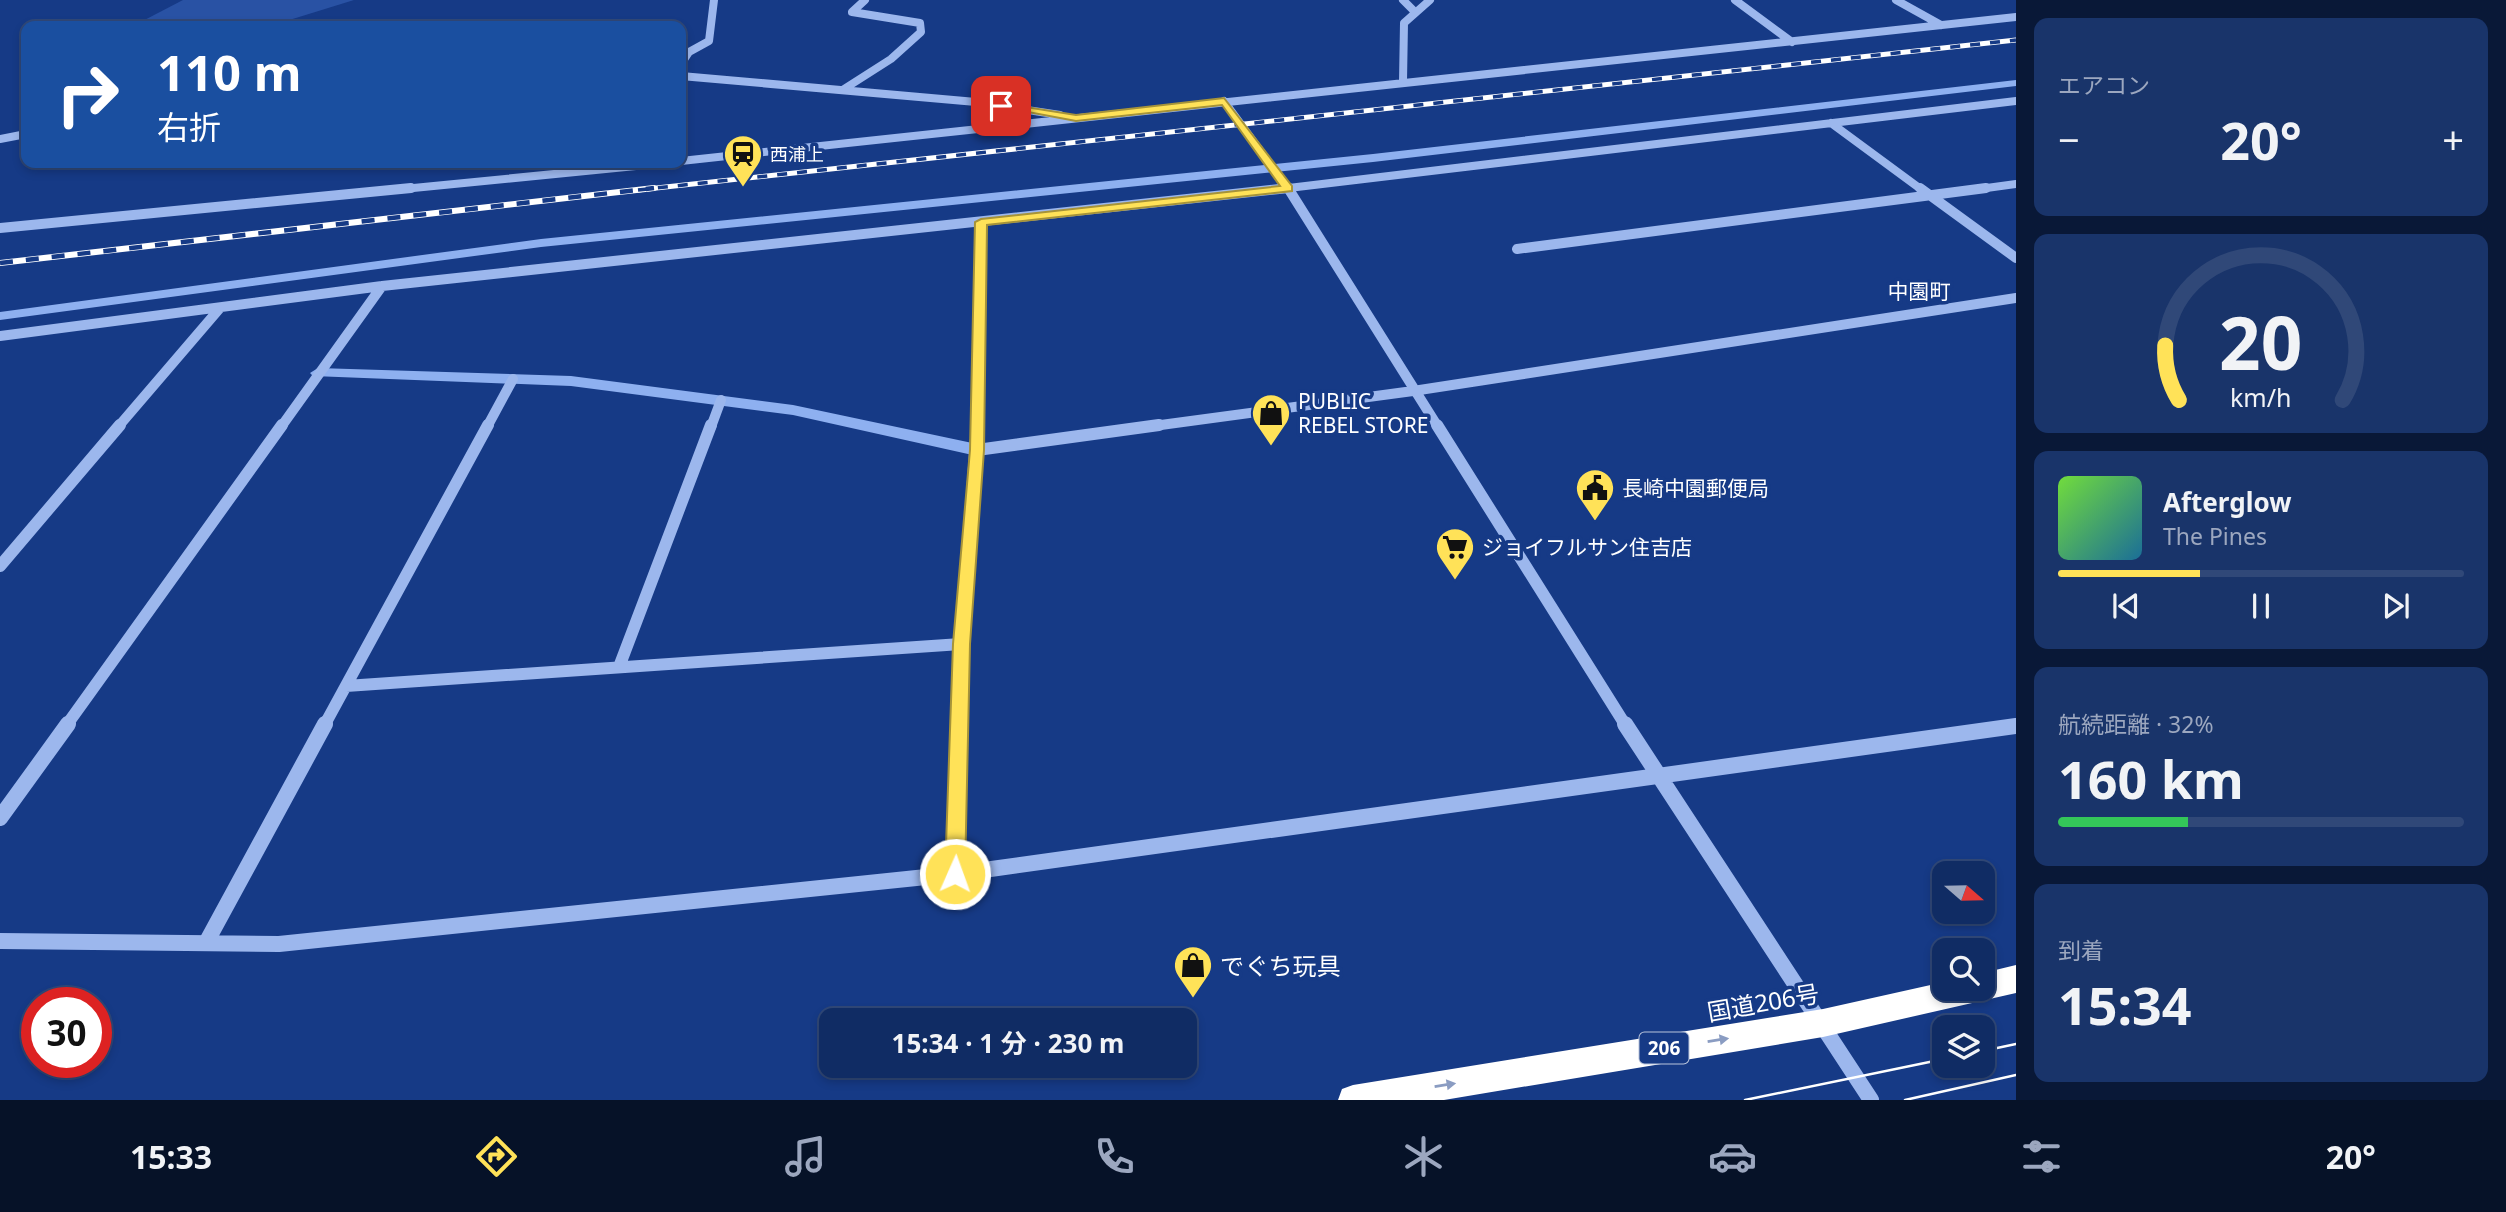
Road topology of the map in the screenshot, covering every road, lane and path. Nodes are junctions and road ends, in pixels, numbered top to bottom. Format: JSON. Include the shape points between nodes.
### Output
{"nodes":[{"id":1,"x":714,"y":0,"type":"edge"},
{"id":2,"x":865,"y":0,"type":"edge"},
{"id":3,"x":1402,"y":0,"type":"edge"},
{"id":4,"x":1430,"y":0,"type":"edge"},
{"id":5,"x":1735,"y":0,"type":"edge"},
{"id":6,"x":1896,"y":0,"type":"edge"},
{"id":7,"x":1415,"y":12,"type":"junction"},
{"id":8,"x":2016,"y":16,"type":"edge"},
{"id":9,"x":1941,"y":25,"type":"junction"},
{"id":10,"x":1792,"y":42,"type":"junction"},
{"id":11,"x":686,"y":56,"type":"edge"},
{"id":12,"x":686,"y":76,"type":"edge"},
{"id":13,"x":1403,"y":81,"type":"junction"},
{"id":14,"x":844,"y":89,"type":"junction"},
{"id":15,"x":1224,"y":101,"type":"junction"},
{"id":16,"x":2016,"y":101,"type":"edge"},
{"id":17,"x":1076,"y":118,"type":"junction"},
{"id":18,"x":1831,"y":123,"type":"junction"},
{"id":19,"x":21,"y":135,"type":"edge"},
{"id":20,"x":0,"y":139,"type":"edge"},
{"id":21,"x":686,"y":160,"type":"edge"},
{"id":22,"x":536,"y":168,"type":"edge"},
{"id":23,"x":613,"y":168,"type":"edge"},
{"id":24,"x":538,"y":175,"type":"junction"},
{"id":25,"x":2016,"y":184,"type":"edge"},
{"id":26,"x":1288,"y":188,"type":"junction"},
{"id":27,"x":1932,"y":195,"type":"junction"},
{"id":28,"x":981,"y":222,"type":"junction"},
{"id":29,"x":0,"y":228,"type":"edge"},
{"id":30,"x":1517,"y":249,"type":"dead end"},
{"id":31,"x":2016,"y":258,"type":"edge"},
{"id":32,"x":382,"y":286,"type":"junction"},
{"id":33,"x":2016,"y":298,"type":"edge"},
{"id":34,"x":220,"y":308,"type":"junction"},
{"id":35,"x":0,"y":336,"type":"edge"},
{"id":36,"x":513,"y":379,"type":"dead end"},
{"id":37,"x":1413,"y":391,"type":"junction"},
{"id":38,"x":721,"y":400,"type":"dead end"},
{"id":39,"x":977,"y":450,"type":"junction"},
{"id":40,"x":0,"y":566,"type":"edge"},
{"id":41,"x":961,"y":644,"type":"junction"},
{"id":42,"x":619,"y":667,"type":"junction"},
{"id":43,"x":346,"y":686,"type":"junction"},
{"id":44,"x":2016,"y":726,"type":"edge"},
{"id":45,"x":1660,"y":779,"type":"junction"},
{"id":46,"x":0,"y":818,"type":"edge"},
{"id":47,"x":955,"y":874,"type":"junction"},
{"id":48,"x":0,"y":941,"type":"edge"},
{"id":49,"x":206,"y":943,"type":"junction"},
{"id":50,"x":2016,"y":979,"type":"edge"},
{"id":51,"x":1995,"y":984,"type":"edge"},
{"id":52,"x":1932,"y":998,"type":"edge"},
{"id":53,"x":1822,"y":1023,"type":"junction"},
{"id":54,"x":1353,"y":1100,"type":"edge"},
{"id":55,"x":1871,"y":1100,"type":"edge"}],
"edges":[{"from":1,"to":11,"type":"street","via":[[709,41]]},
{"from":2,"to":14,"type":"street","via":[[852,12],[920,23],[922,32],[891,59]]},
{"from":3,"to":7,"type":"street"},
{"from":4,"to":7,"type":"street"},
{"from":5,"to":10,"type":"street"},
{"from":6,"to":9,"type":"street"},
{"from":7,"to":13,"type":"street","via":[[1404,23]]},
{"from":8,"to":9,"type":"street"},
{"from":9,"to":10,"type":"street"},
{"from":10,"to":13,"type":"street"},
{"from":12,"to":14,"type":"street"},
{"from":13,"to":15,"type":"street"},
{"from":14,"to":17,"type":"street"},
{"from":15,"to":17,"type":"street"},
{"from":15,"to":26,"type":"street"},
{"from":16,"to":18,"type":"street"},
{"from":17,"to":21,"type":"street"},
{"from":18,"to":26,"type":"street"},
{"from":18,"to":27,"type":"street"},
{"from":19,"to":20,"type":"street"},
{"from":22,"to":24,"type":"street"},
{"from":23,"to":24,"type":"street"},
{"from":24,"to":29,"type":"street"},
{"from":25,"to":27,"type":"street"},
{"from":26,"to":28,"type":"street"},
{"from":26,"to":37,"type":"street"},
{"from":27,"to":30,"type":"street"},
{"from":27,"to":31,"type":"street"},
{"from":28,"to":32,"type":"street"},
{"from":28,"to":39,"type":"street"},
{"from":32,"to":34,"type":"street"},
{"from":32,"to":46,"type":"street"},
{"from":33,"to":37,"type":"street"},
{"from":34,"to":35,"type":"street"},
{"from":34,"to":40,"type":"street"},
{"from":36,"to":43,"type":"street"},
{"from":37,"to":39,"type":"street"},
{"from":37,"to":45,"type":"street"},
{"from":38,"to":42,"type":"street"},
{"from":39,"to":41,"type":"street"},
{"from":41,"to":42,"type":"street"},
{"from":41,"to":47,"type":"street"},
{"from":42,"to":43,"type":"street"},
{"from":43,"to":49,"type":"street"},
{"from":44,"to":45,"type":"street"},
{"from":45,"to":47,"type":"street"},
{"from":45,"to":53,"type":"street"},
{"from":47,"to":49,"type":"street","via":[[279,944]]},
{"from":48,"to":49,"type":"street"},
{"from":50,"to":51,"type":"highway"},
{"from":52,"to":53,"type":"highway","name":"国道206号","number":"206"},
{"from":54,"to":53,"type":"highway","name":"国道206号","number":"206","one_way":true},
{"from":53,"to":55,"type":"street"}]}
